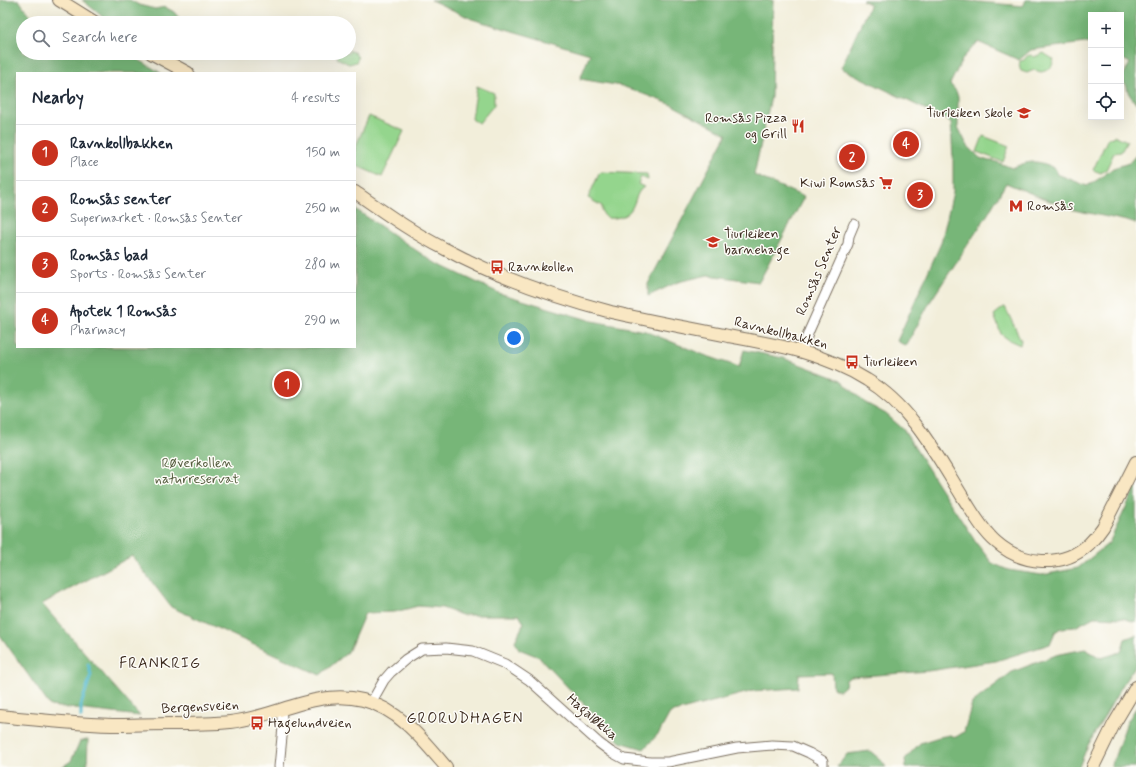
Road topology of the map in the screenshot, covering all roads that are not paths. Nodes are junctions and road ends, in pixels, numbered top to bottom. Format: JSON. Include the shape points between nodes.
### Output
{"nodes":[{"id":1,"x":59,"y":0,"type":"edge"},
{"id":2,"x":85,"y":16,"type":"edge"},
{"id":3,"x":164,"y":60,"type":"edge"},
{"id":4,"x":186,"y":72,"type":"edge"},
{"id":5,"x":356,"y":193,"type":"edge"},
{"id":6,"x":854,"y":224,"type":"dead end"},
{"id":7,"x":802,"y":351,"type":"junction"},
{"id":8,"x":1136,"y":462,"type":"edge"},
{"id":9,"x":1136,"y":688,"type":"edge"},
{"id":10,"x":371,"y":703,"type":"junction"},
{"id":11,"x":281,"y":710,"type":"junction"},
{"id":12,"x":0,"y":716,"type":"edge"},
{"id":13,"x":279,"y":767,"type":"edge"},
{"id":14,"x":446,"y":767,"type":"edge"},
{"id":15,"x":823,"y":767,"type":"edge"},
{"id":16,"x":1093,"y":767,"type":"edge"}],
"edges":[{"from":1,"to":2,"type":"street"},
{"from":3,"to":4,"type":"street"},
{"from":5,"to":7,"type":"street","name":"Ravnkollbakken","via":[[445,249],[523,284],[611,312]]},
{"from":6,"to":7,"type":"street","name":"Romsås Senter","via":[[848,244]]},
{"from":7,"to":8,"type":"street","name":"Ravnkollbakken","via":[[844,367],[869,381],[893,400],[925,438],[988,535],[1002,548],[1018,557],[1043,561],[1061,559],[1088,545],[1103,527]]},
{"from":9,"to":16,"type":"street","via":[[1114,724]]},
{"from":10,"to":11,"type":"street","name":"Bergensveien","via":[[351,698],[334,698]]},
{"from":10,"to":14,"type":"street","name":"Bergensveien","via":[[401,720]]},
{"from":10,"to":15,"type":"street","name":"Hagaløkka","via":[[391,672],[422,649],[473,651],[505,664],[529,680],[599,743],[624,758],[668,762],[737,748],[794,746],[822,761]]},
{"from":11,"to":12,"type":"street","name":"Bergensveien","via":[[242,720],[207,723],[107,725]]},
{"from":11,"to":13,"type":"street","via":[[284,727]]}]}
